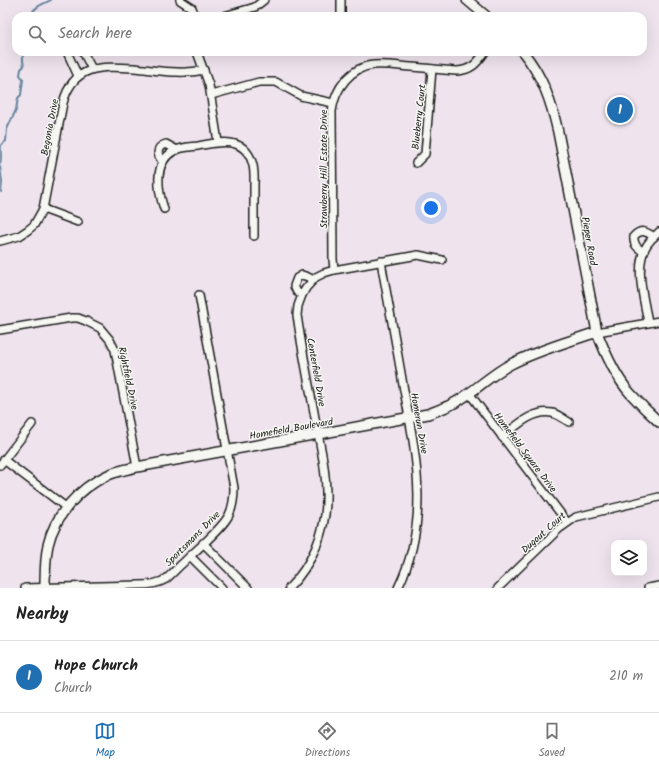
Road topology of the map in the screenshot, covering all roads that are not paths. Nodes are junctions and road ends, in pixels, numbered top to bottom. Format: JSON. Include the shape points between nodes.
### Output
{"nodes":[{"id":1,"x":180,"y":0,"type":"edge"},
{"id":2,"x":264,"y":0,"type":"edge"},
{"id":3,"x":341,"y":0,"type":"edge"},
{"id":4,"x":467,"y":0,"type":"edge"},
{"id":5,"x":189,"y":2,"type":"edge"},
{"id":6,"x":194,"y":12,"type":"edge"},
{"id":7,"x":238,"y":12,"type":"edge"},
{"id":8,"x":341,"y":12,"type":"edge"},
{"id":9,"x":481,"y":12,"type":"edge"},
{"id":10,"x":69,"y":56,"type":"edge"},
{"id":11,"x":85,"y":56,"type":"edge"},
{"id":12,"x":199,"y":56,"type":"edge"},
{"id":13,"x":482,"y":56,"type":"edge"},
{"id":14,"x":526,"y":56,"type":"edge"},
{"id":15,"x":92,"y":69,"type":"junction"},
{"id":16,"x":432,"y":69,"type":"junction"},
{"id":17,"x":204,"y":70,"type":"junction"},
{"id":18,"x":78,"y":76,"type":"junction"},
{"id":19,"x":211,"y":95,"type":"junction"},
{"id":20,"x":333,"y":103,"type":"junction"},
{"id":21,"x":218,"y":142,"type":"junction"},
{"id":22,"x":174,"y":151,"type":"junction"},
{"id":23,"x":163,"y":162,"type":"junction"},
{"id":24,"x":416,"y":163,"type":"dead end"},
{"id":25,"x":43,"y":209,"type":"junction"},
{"id":26,"x":164,"y":209,"type":"dead end"},
{"id":27,"x":78,"y":222,"type":"dead end"},
{"id":28,"x":656,"y":235,"type":"edge"},
{"id":29,"x":254,"y":236,"type":"dead end"},
{"id":30,"x":0,"y":241,"type":"edge"},
{"id":31,"x":644,"y":252,"type":"junction"},
{"id":32,"x":442,"y":260,"type":"dead end"},
{"id":33,"x":381,"y":261,"type":"junction"},
{"id":34,"x":334,"y":270,"type":"junction"},
{"id":35,"x":313,"y":280,"type":"junction"},
{"id":36,"x":302,"y":294,"type":"junction"},
{"id":37,"x":199,"y":295,"type":"dead end"},
{"id":38,"x":659,"y":321,"type":"edge"},
{"id":39,"x":648,"y":322,"type":"junction"},
{"id":40,"x":0,"y":330,"type":"edge"},
{"id":41,"x":597,"y":332,"type":"junction"},
{"id":42,"x":469,"y":393,"type":"junction"},
{"id":43,"x":409,"y":417,"type":"junction"},
{"id":44,"x":569,"y":422,"type":"dead end"},
{"id":45,"x":659,"y":422,"type":"edge"},
{"id":46,"x":32,"y":424,"type":"dead end"},
{"id":47,"x":318,"y":434,"type":"junction"},
{"id":48,"x":502,"y":437,"type":"junction"},
{"id":49,"x":227,"y":450,"type":"junction"},
{"id":50,"x":2,"y":462,"type":"edge"},
{"id":51,"x":137,"y":467,"type":"junction"},
{"id":52,"x":659,"y":497,"type":"edge"},
{"id":53,"x":66,"y":508,"type":"junction"},
{"id":54,"x":566,"y":522,"type":"junction"},
{"id":55,"x":203,"y":543,"type":"junction"},
{"id":56,"x":190,"y":556,"type":"junction"},
{"id":57,"x":659,"y":586,"type":"edge"},
{"id":58,"x":25,"y":588,"type":"edge"},
{"id":59,"x":45,"y":588,"type":"edge"},
{"id":60,"x":222,"y":588,"type":"edge"},
{"id":61,"x":248,"y":588,"type":"edge"},
{"id":62,"x":289,"y":588,"type":"edge"},
{"id":63,"x":398,"y":588,"type":"edge"},
{"id":64,"x":498,"y":588,"type":"edge"},
{"id":65,"x":648,"y":588,"type":"edge"}],
"edges":[{"from":1,"to":5,"type":"street"},
{"from":2,"to":7,"type":"street","via":[[255,7]]},
{"from":3,"to":8,"type":"street"},
{"from":4,"to":9,"type":"street"},
{"from":5,"to":6,"type":"street"},
{"from":10,"to":18,"type":"street"},
{"from":11,"to":15,"type":"street"},
{"from":12,"to":17,"type":"street"},
{"from":13,"to":16,"type":"street","name":"Strawberry Hill Estate Drive","via":[[475,65],[464,71]]},
{"from":14,"to":41,"type":"street","name":"Pieper Road","via":[[550,100]]},
{"from":15,"to":17,"type":"street","name":"Begonia Drive","via":[[113,67],[188,73]]},
{"from":15,"to":18,"type":"street","name":"Begonia Drive"},
{"from":16,"to":20,"type":"street","name":"Strawberry Hill Estate Drive","via":[[367,66],[352,73],[345,80]]},
{"from":16,"to":24,"type":"street","name":"Blueberry Court","via":[[425,154]]},
{"from":17,"to":19,"type":"street"},
{"from":18,"to":25,"type":"street","name":"Begonia Drive","via":[[65,94]]},
{"from":19,"to":20,"type":"street","via":[[259,82],[276,82],[305,97]]},
{"from":19,"to":21,"type":"street"},
{"from":20,"to":34,"type":"street","name":"Strawberry Hill Estate Drive"},
{"from":21,"to":22,"type":"street"},
{"from":21,"to":29,"type":"street","via":[[238,146],[244,150],[252,163]]},
{"from":22,"to":23,"type":"street"},
{"from":22,"to":23,"type":"street","via":[[166,144],[162,145],[157,153]]},
{"from":23,"to":26,"type":"street","via":[[159,171],[159,186]]},
{"from":25,"to":27,"type":"street"},
{"from":25,"to":30,"type":"street","name":"Begonia Drive","via":[[28,230],[19,236]]},
{"from":28,"to":31,"type":"street","via":[[649,241]]},
{"from":28,"to":31,"type":"street","via":[[642,231],[634,236],[637,247]]},
{"from":31,"to":39,"type":"street","via":[[640,264]]},
{"from":32,"to":33,"type":"street","name":"Centerfield Drive","via":[[418,255]]},
{"from":33,"to":34,"type":"street","name":"Centerfield Drive"},
{"from":33,"to":43,"type":"street","name":"Homerun Drive"},
{"from":34,"to":35,"type":"street","name":"Centerfield Drive"},
{"from":35,"to":36,"type":"street","name":"Centerfield Drive"},
{"from":35,"to":36,"type":"street","name":"Centerfield Drive","via":[[302,275],[297,278],[294,286],[296,292]]},
{"from":36,"to":47,"type":"street","name":"Centerfield Drive","via":[[297,315]]},
{"from":37,"to":49,"type":"street","name":"Sportsmans Drive"},
{"from":38,"to":39,"type":"street"},
{"from":39,"to":41,"type":"street"},
{"from":40,"to":51,"type":"street","name":"Rightfield Drive","via":[[78,318],[104,332],[115,350]]},
{"from":41,"to":42,"type":"street","name":"Homefield Boulevard","via":[[521,359],[496,372]]},
{"from":41,"to":45,"type":"street","name":"Pieper Road","via":[[604,352],[629,392]]},
{"from":42,"to":43,"type":"street","name":"Homefield Boulevard","via":[[440,410]]},
{"from":42,"to":48,"type":"street","name":"Homefield Square Drive"},
{"from":43,"to":47,"type":"street","name":"Homefield Boulevard"},
{"from":43,"to":63,"type":"street","name":"Homerun Drive","via":[[418,478],[418,516],[409,559]]},
{"from":44,"to":48,"type":"street","via":[[552,413],[542,413],[524,420]]},
{"from":46,"to":50,"type":"street"},
{"from":47,"to":49,"type":"street","name":"Homefield Boulevard"},
{"from":47,"to":62,"type":"street","name":"Centerfield Drive","via":[[326,485],[322,527],[309,559]]},
{"from":48,"to":54,"type":"street","name":"Homefield Square Drive"},
{"from":49,"to":51,"type":"street","name":"Homefield Boulevard"},
{"from":49,"to":55,"type":"street","name":"Sportsmans Drive","via":[[234,488],[232,507],[222,524]]},
{"from":50,"to":53,"type":"street"},
{"from":51,"to":53,"type":"street","name":"Homefield Boulevard","via":[[121,470],[97,481]]},
{"from":52,"to":54,"type":"street","name":"Dugout Court","via":[[576,517]]},
{"from":53,"to":59,"type":"street","name":"Homefield Boulevard","via":[[48,544]]},
{"from":54,"to":64,"type":"street","name":"Dugout Court"},
{"from":55,"to":56,"type":"street","name":"Sportsmans Drive"},
{"from":55,"to":61,"type":"street"},
{"from":56,"to":59,"type":"street","name":"Sportsmans Drive","via":[[166,578],[150,585]]},
{"from":56,"to":60,"type":"street"},
{"from":57,"to":65,"type":"street"},
{"from":58,"to":59,"type":"street","name":"Sportsmans Drive"}]}
